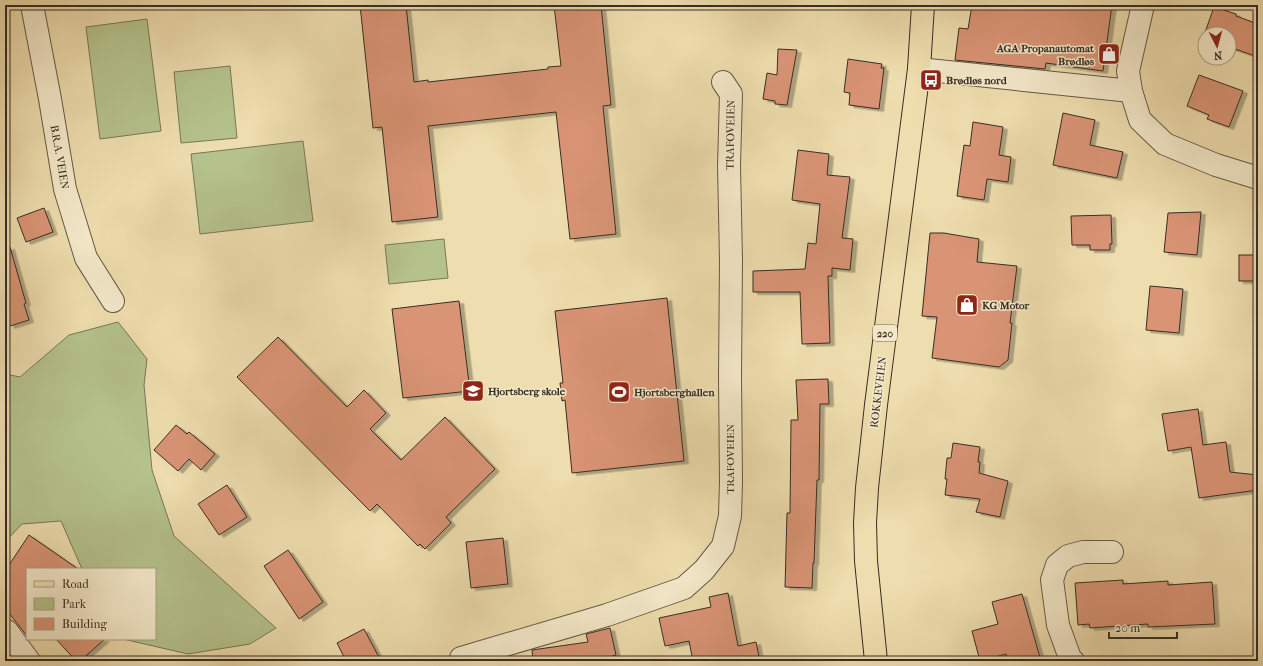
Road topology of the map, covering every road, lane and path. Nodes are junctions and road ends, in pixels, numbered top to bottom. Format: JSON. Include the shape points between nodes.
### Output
{"nodes":[{"id":1,"x":32,"y":5,"type":"edge"},
{"id":2,"x":923,"y":5,"type":"edge"},
{"id":3,"x":1142,"y":5,"type":"edge"},
{"id":4,"x":919,"y":69,"type":"junction"},
{"id":5,"x":723,"y":82,"type":"dead end"},
{"id":6,"x":1131,"y":91,"type":"junction"},
{"id":7,"x":1258,"y":178,"type":"edge"},
{"id":8,"x":113,"y":301,"type":"dead end"},
{"id":9,"x":1112,"y":552,"type":"dead end"},
{"id":10,"x":7,"y":631,"type":"dead end"},
{"id":11,"x":458,"y":654,"type":"edge"},
{"id":12,"x":29,"y":661,"type":"edge"},
{"id":13,"x":876,"y":661,"type":"edge"},
{"id":14,"x":1073,"y":661,"type":"edge"}],
"edges":[{"from":1,"to":8,"type":"street","name":"B.R.A. VEIEN","via":[[65,189],[86,258]]},
{"from":2,"to":4,"type":"main road","name":"ROKKEVEIEN","number":"220"},
{"from":3,"to":6,"type":"street","via":[[1128,71]]},
{"from":4,"to":6,"type":"street"},
{"from":4,"to":13,"type":"main road","name":"ROKKEVEIEN","number":"220","via":[[867,488],[866,561]]},
{"from":5,"to":11,"type":"street","name":"TRAFOVEIEN","via":[[731,94],[731,260],[730,516],[722,546],[704,570],[684,588],[607,615]]},
{"from":6,"to":7,"type":"street","via":[[1140,120],[1165,144],[1216,165]]},
{"from":9,"to":14,"type":"street","via":[[1084,552],[1068,556],[1057,565],[1052,580],[1058,625]]},
{"from":10,"to":12,"type":"street"}]}
